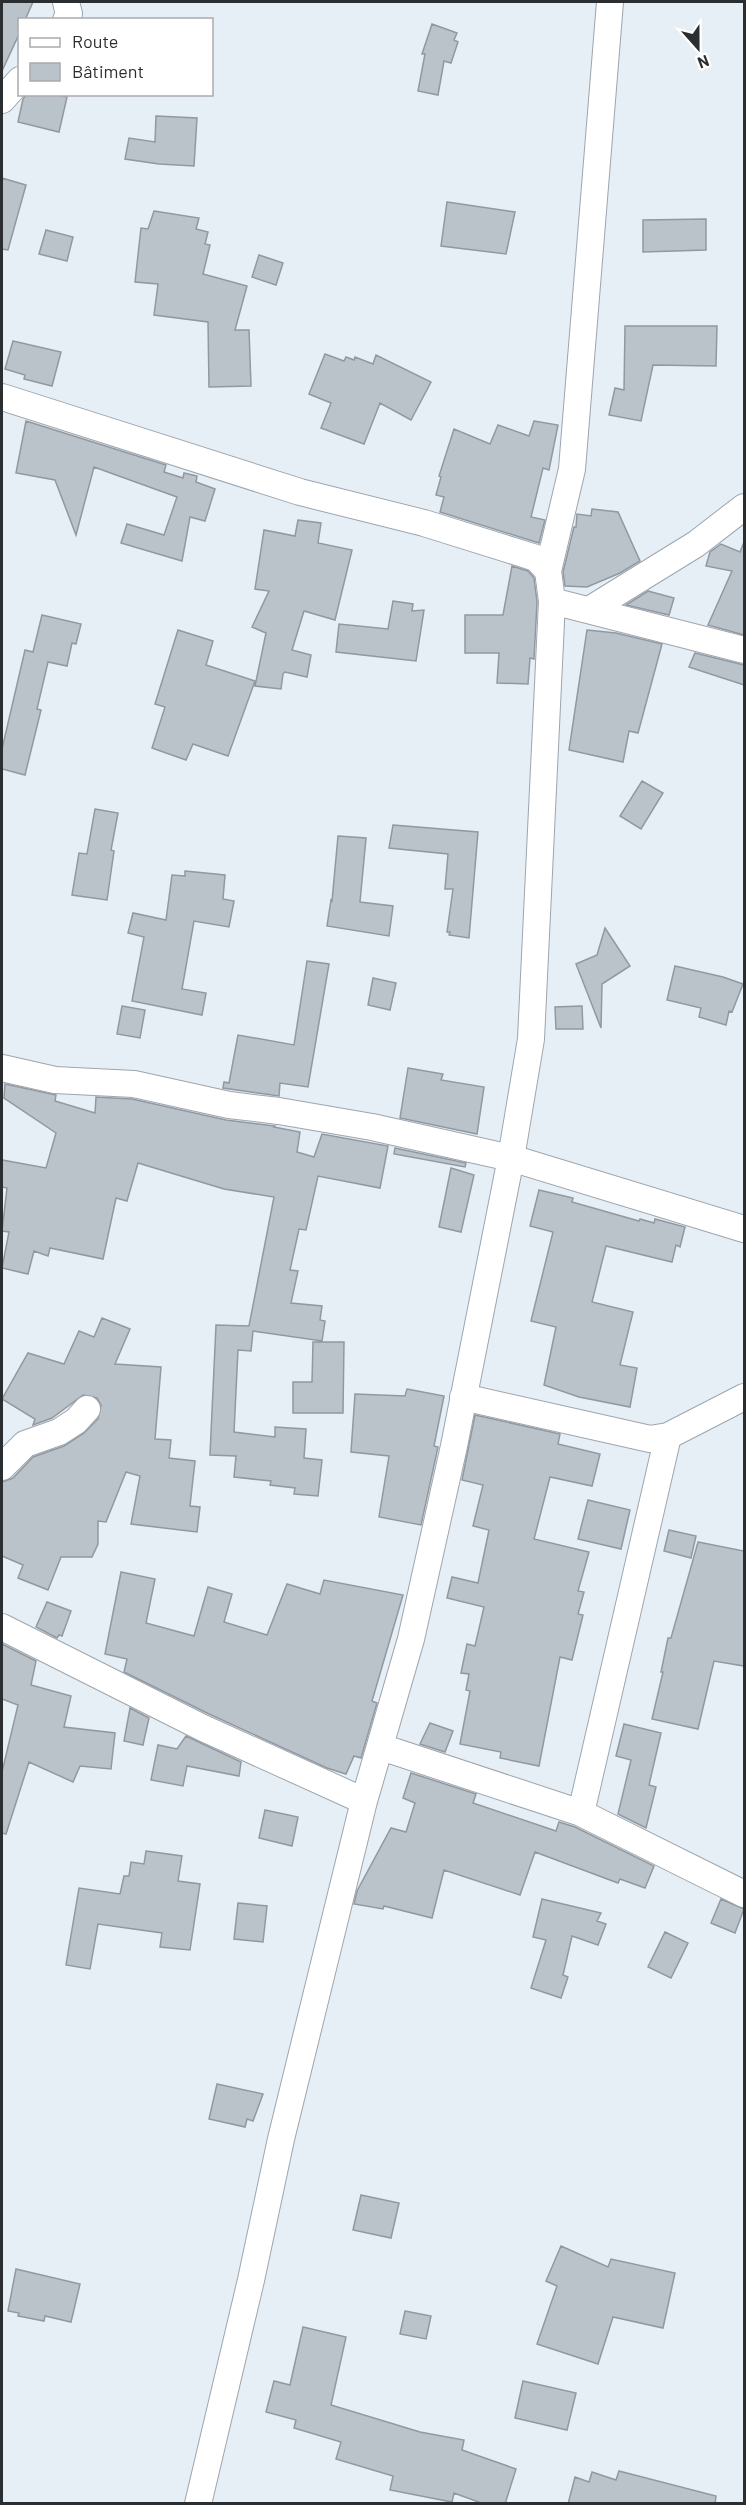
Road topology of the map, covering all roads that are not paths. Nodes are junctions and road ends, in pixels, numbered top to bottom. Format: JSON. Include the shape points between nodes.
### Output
{"nodes":[{"id":1,"x":66,"y":2,"type":"edge"},
{"id":2,"x":610,"y":2,"type":"edge"},
{"id":3,"x":67,"y":18,"type":"edge"},
{"id":4,"x":18,"y":82,"type":"edge"},
{"id":5,"x":2,"y":100,"type":"edge"},
{"id":6,"x":2,"y":397,"type":"edge"},
{"id":7,"x":744,"y":507,"type":"edge"},
{"id":8,"x":548,"y":571,"type":"junction"},
{"id":9,"x":552,"y":601,"type":"junction"},
{"id":10,"x":589,"y":610,"type":"junction"},
{"id":11,"x":744,"y":650,"type":"edge"},
{"id":12,"x":2,"y":1068,"type":"edge"},
{"id":13,"x":511,"y":1158,"type":"junction"},
{"id":14,"x":744,"y":1229,"type":"edge"},
{"id":15,"x":463,"y":1397,"type":"junction"},
{"id":16,"x":744,"y":1397,"type":"edge"},
{"id":17,"x":87,"y":1409,"type":"dead end"},
{"id":18,"x":668,"y":1436,"type":"junction"},
{"id":19,"x":2,"y":1467,"type":"edge"},
{"id":20,"x":2,"y":1628,"type":"edge"},
{"id":21,"x":381,"y":1747,"type":"junction"},
{"id":22,"x":364,"y":1802,"type":"junction"},
{"id":23,"x":581,"y":1813,"type":"junction"},
{"id":24,"x":744,"y":1894,"type":"edge"},
{"id":25,"x":198,"y":2504,"type":"edge"}],
"edges":[{"from":1,"to":3,"type":"street"},
{"from":2,"to":8,"type":"street","via":[[572,469]]},
{"from":4,"to":5,"type":"street"},
{"from":6,"to":8,"type":"street","via":[[300,492],[424,523],[536,558]]},
{"from":7,"to":10,"type":"street","via":[[696,544]]},
{"from":8,"to":9,"type":"street"},
{"from":9,"to":10,"type":"street"},
{"from":9,"to":13,"type":"street","via":[[531,1039]]},
{"from":10,"to":11,"type":"street"},
{"from":12,"to":13,"type":"street","via":[[55,1080],[134,1084],[229,1105],[372,1127]]},
{"from":13,"to":14,"type":"street"},
{"from":13,"to":15,"type":"street"},
{"from":15,"to":18,"type":"street","via":[[650,1439]]},
{"from":15,"to":21,"type":"street","via":[[411,1639]]},
{"from":16,"to":18,"type":"street"},
{"from":17,"to":19,"type":"street","via":[[59,1432],[26,1444]]},
{"from":18,"to":23,"type":"street"},
{"from":20,"to":22,"type":"street","via":[[203,1728]]},
{"from":21,"to":22,"type":"street"},
{"from":21,"to":23,"type":"street"},
{"from":22,"to":25,"type":"street","via":[[281,2139]]},
{"from":23,"to":24,"type":"street"}]}
